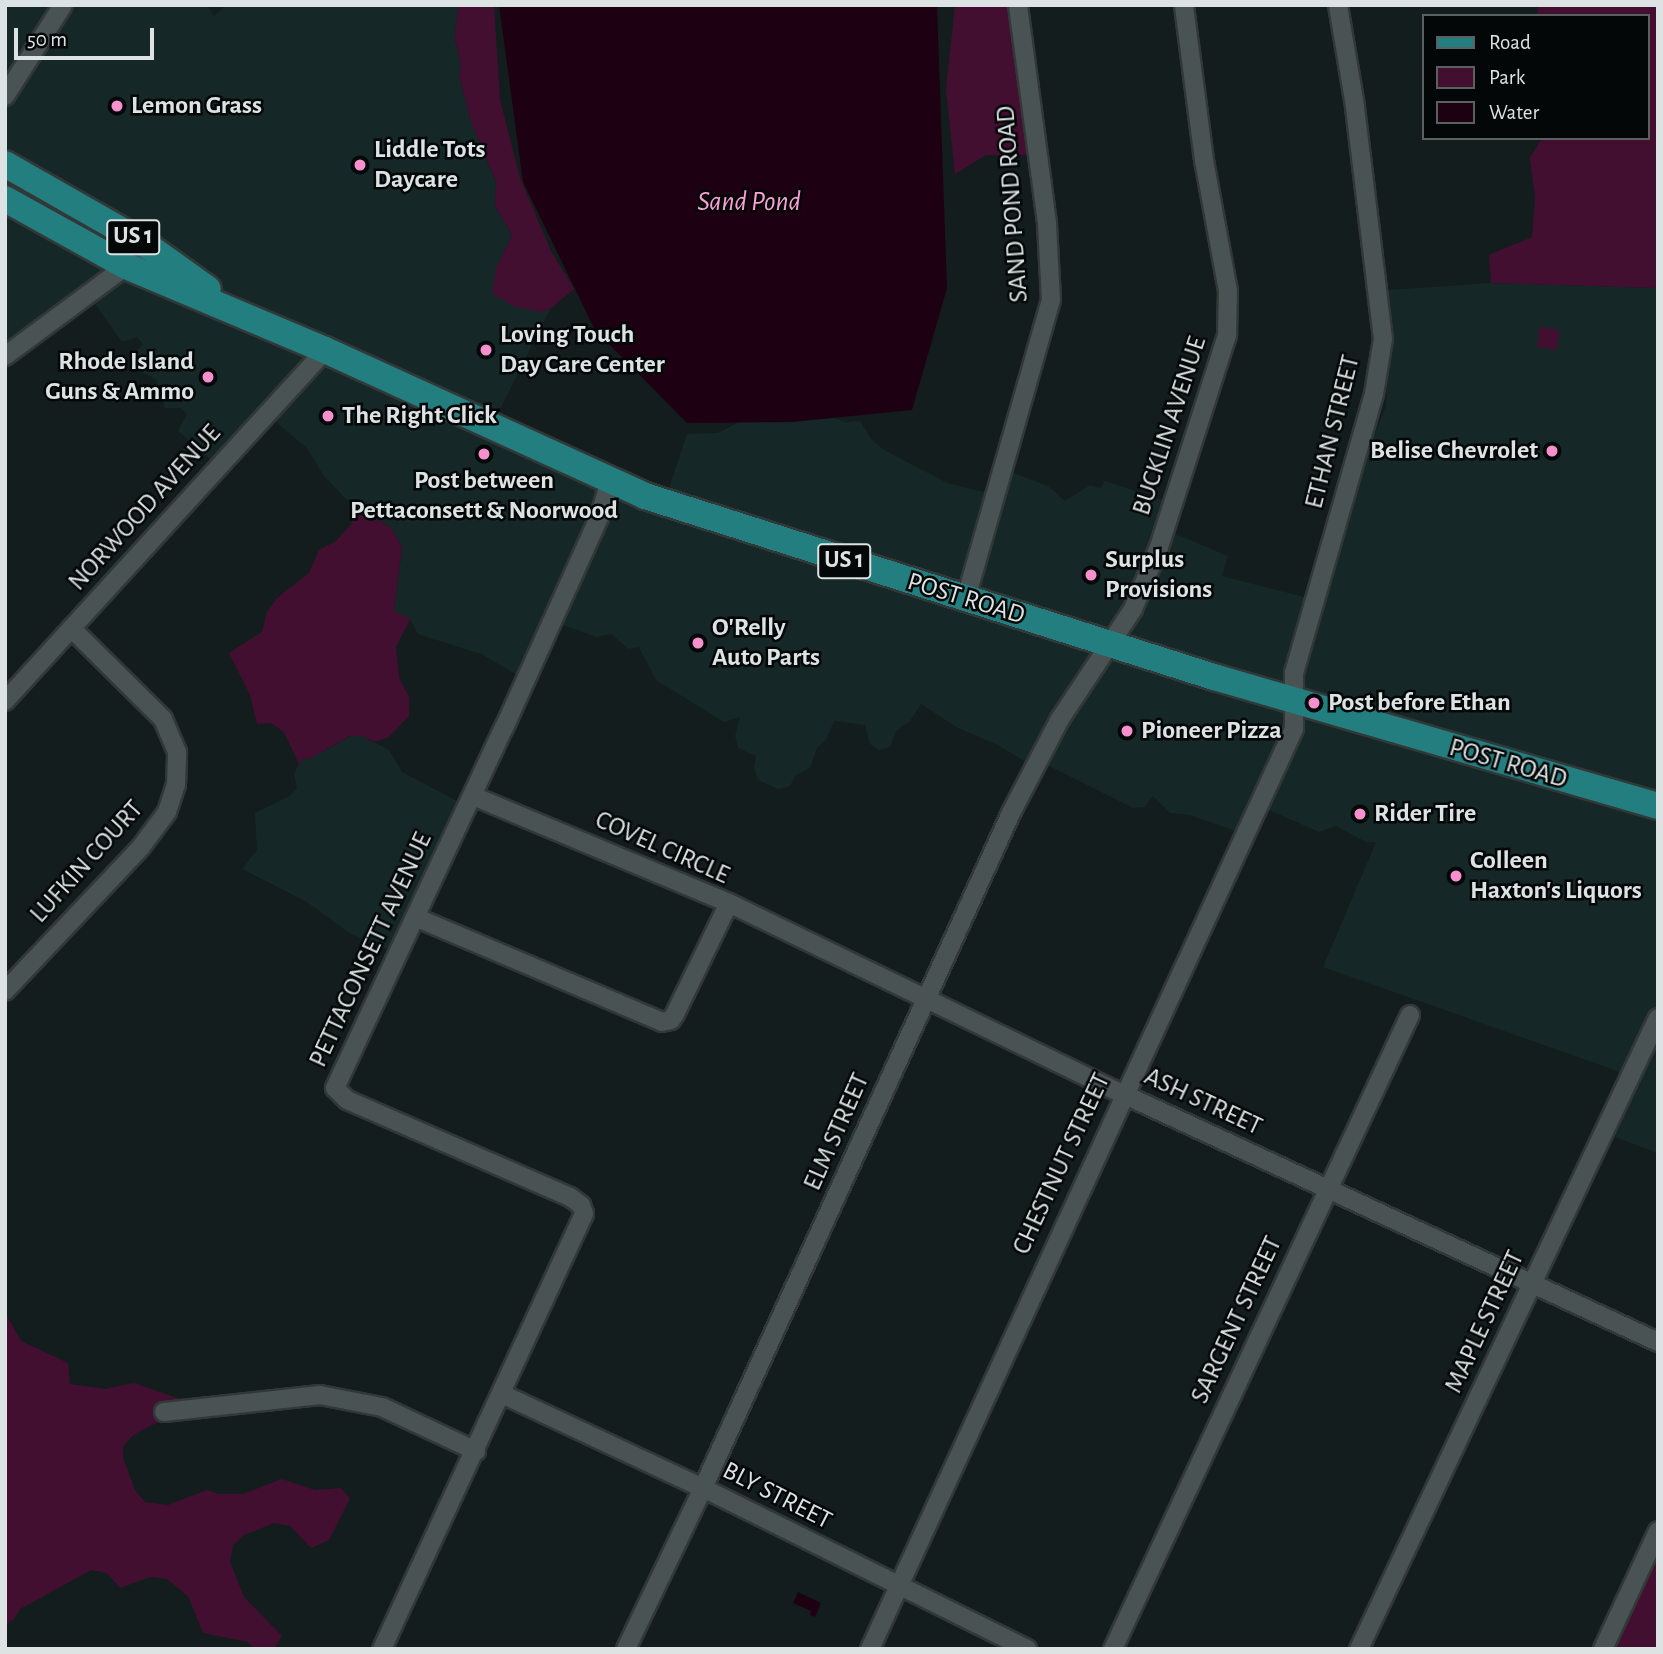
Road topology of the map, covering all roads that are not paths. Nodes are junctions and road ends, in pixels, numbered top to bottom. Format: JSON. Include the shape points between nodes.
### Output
{"nodes":[{"id":1,"x":63,"y":5,"type":"edge"},
{"id":2,"x":1018,"y":5,"type":"edge"},
{"id":3,"x":1184,"y":5,"type":"edge"},
{"id":4,"x":1338,"y":5,"type":"edge"},
{"id":5,"x":5,"y":96,"type":"edge"},
{"id":6,"x":5,"y":164,"type":"edge"},
{"id":7,"x":5,"y":199,"type":"edge"},
{"id":8,"x":145,"y":244,"type":"junction"},
{"id":9,"x":126,"y":265,"type":"junction"},
{"id":10,"x":255,"y":322,"type":"junction"},
{"id":11,"x":325,"y":350,"type":"junction"},
{"id":12,"x":5,"y":356,"type":"edge"},
{"id":13,"x":610,"y":481,"type":"junction"},
{"id":14,"x":966,"y":598,"type":"junction"},
{"id":15,"x":71,"y":628,"type":"junction"},
{"id":16,"x":1111,"y":645,"type":"junction"},
{"id":17,"x":1294,"y":700,"type":"junction"},
{"id":18,"x":5,"y":701,"type":"edge"},
{"id":19,"x":473,"y":796,"type":"junction"},
{"id":20,"x":1658,"y":806,"type":"edge"},
{"id":21,"x":729,"y":903,"type":"junction"},
{"id":22,"x":415,"y":917,"type":"junction"},
{"id":23,"x":5,"y":991,"type":"edge"},
{"id":24,"x":926,"y":1000,"type":"junction"},
{"id":25,"x":1410,"y":1015,"type":"dead end"},
{"id":26,"x":1658,"y":1018,"type":"edge"},
{"id":27,"x":1123,"y":1094,"type":"junction"},
{"id":28,"x":1328,"y":1188,"type":"junction"},
{"id":29,"x":1532,"y":1283,"type":"junction"},
{"id":30,"x":1658,"y":1342,"type":"edge"},
{"id":31,"x":502,"y":1394,"type":"junction"},
{"id":32,"x":164,"y":1412,"type":"dead end"},
{"id":33,"x":476,"y":1451,"type":"junction"},
{"id":34,"x":703,"y":1488,"type":"junction"},
{"id":35,"x":1658,"y":1531,"type":"edge"},
{"id":36,"x":897,"y":1587,"type":"junction"},
{"id":37,"x":382,"y":1649,"type":"edge"},
{"id":38,"x":626,"y":1649,"type":"edge"},
{"id":39,"x":870,"y":1649,"type":"edge"},
{"id":40,"x":1027,"y":1649,"type":"edge"},
{"id":41,"x":1113,"y":1649,"type":"edge"},
{"id":42,"x":1359,"y":1649,"type":"edge"},
{"id":43,"x":1603,"y":1649,"type":"edge"}],
"edges":[{"from":1,"to":5,"type":"street"},
{"from":2,"to":14,"type":"street","name":"SAND POND ROAD","via":[[1046,223],[1051,300]]},
{"from":3,"to":16,"type":"street","name":"BUCKLIN AVENUE","via":[[1204,160],[1228,291],[1227,335],[1159,547],[1133,609]]},
{"from":4,"to":17,"type":"street","name":"ETHAN STREET","via":[[1355,106],[1382,340],[1374,394],[1294,673]]},
{"from":6,"to":8,"type":"main road","name":"POST ROAD","number":"US 1"},
{"from":7,"to":9,"type":"main road","name":"POST ROAD","number":"US 1"},
{"from":8,"to":9,"type":"street"},
{"from":8,"to":10,"type":"main road","name":"POST ROAD","number":"US 1"},
{"from":9,"to":10,"type":"main road","name":"POST ROAD","number":"US 1"},
{"from":9,"to":12,"type":"street"},
{"from":10,"to":11,"type":"main road","name":"POST ROAD","number":"US 1"},
{"from":11,"to":13,"type":"main road","name":"POST ROAD","number":"US 1"},
{"from":11,"to":15,"type":"street","name":"NORWOOD AVENUE"},
{"from":13,"to":14,"type":"main road","name":"POST ROAD","number":"US 1"},
{"from":13,"to":19,"type":"street","name":"PETTACONSETT AVENUE","via":[[600,514]]},
{"from":14,"to":16,"type":"main road","name":"POST ROAD","number":"US 1"},
{"from":15,"to":18,"type":"street","name":"NORWOOD AVENUE"},
{"from":15,"to":23,"type":"street","name":"LUFKIN COURT","via":[[163,719],[177,751],[176,785],[167,812],[141,847]]},
{"from":16,"to":17,"type":"main road","name":"POST ROAD","number":"US 1"},
{"from":16,"to":24,"type":"street","name":"ELM STREET","via":[[1042,752]]},
{"from":17,"to":20,"type":"main road","name":"POST ROAD","number":"US 1"},
{"from":17,"to":27,"type":"street","name":"CHESTNUT STREET","via":[[1291,736]]},
{"from":19,"to":21,"type":"street","name":"COVEL CIRCLE"},
{"from":19,"to":22,"type":"street","name":"PETTACONSETT AVENUE"},
{"from":21,"to":22,"type":"street","name":"COVEL CIRCLE","via":[[676,1014],[662,1022]]},
{"from":21,"to":24,"type":"street","name":"ASH STREET"},
{"from":22,"to":31,"type":"street","name":"PETTACONSETT AVENUE","via":[[335,1088],[347,1100],[570,1197],[582,1205],[584,1214]]},
{"from":24,"to":27,"type":"street","name":"ASH STREET"},
{"from":24,"to":34,"type":"street","name":"ELM STREET"},
{"from":25,"to":28,"type":"street","name":"SARGENT STREET"},
{"from":26,"to":29,"type":"street","name":"MAPLE STREET"},
{"from":27,"to":28,"type":"street","name":"ASH STREET"},
{"from":27,"to":36,"type":"street","name":"CHESTNUT STREET"},
{"from":28,"to":29,"type":"street","name":"ASH STREET"},
{"from":28,"to":41,"type":"street","name":"SARGENT STREET"},
{"from":29,"to":30,"type":"street","name":"ASH STREET"},
{"from":29,"to":42,"type":"street","name":"MAPLE STREET"},
{"from":31,"to":33,"type":"street","name":"PETTACONSETT AVENUE"},
{"from":31,"to":34,"type":"street","name":"BLY STREET"},
{"from":32,"to":33,"type":"street","via":[[320,1395],[382,1407]]},
{"from":33,"to":37,"type":"street","name":"PETTACONSETT AVENUE"},
{"from":34,"to":36,"type":"street","name":"BLY STREET"},
{"from":34,"to":38,"type":"street","name":"ELM STREET"},
{"from":35,"to":43,"type":"street"},
{"from":36,"to":39,"type":"street","name":"CHESTNUT STREET"},
{"from":36,"to":40,"type":"street","name":"BLY STREET"}]}
